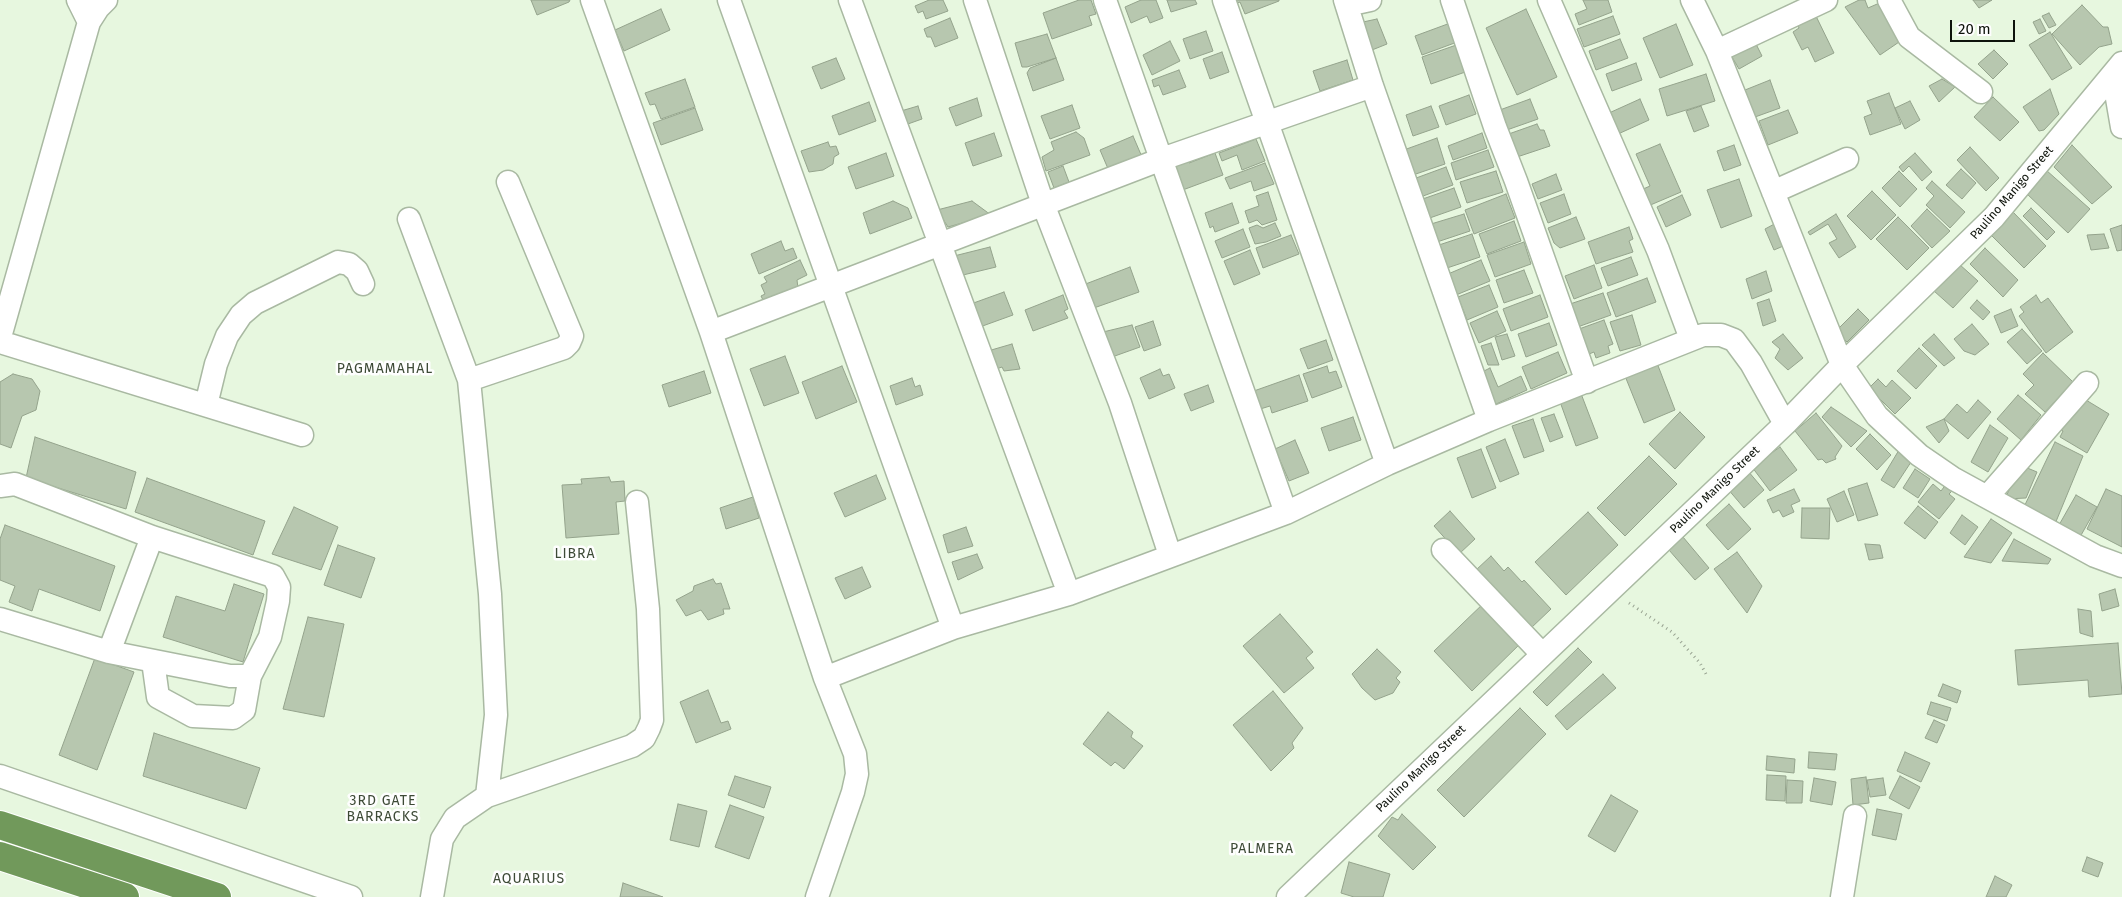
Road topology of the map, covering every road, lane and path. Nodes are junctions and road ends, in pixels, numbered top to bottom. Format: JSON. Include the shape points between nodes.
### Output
{"nodes":[{"id":1,"x":78,"y":0,"type":"edge"},
{"id":2,"x":106,"y":0,"type":"edge"},
{"id":3,"x":592,"y":0,"type":"edge"},
{"id":4,"x":729,"y":0,"type":"edge"},
{"id":5,"x":850,"y":0,"type":"edge"},
{"id":6,"x":975,"y":0,"type":"edge"},
{"id":7,"x":1105,"y":0,"type":"edge"},
{"id":8,"x":1224,"y":0,"type":"edge"},
{"id":9,"x":1370,"y":0,"type":"edge"},
{"id":10,"x":1452,"y":0,"type":"edge"},
{"id":11,"x":1549,"y":0,"type":"edge"},
{"id":12,"x":1692,"y":0,"type":"edge"},
{"id":13,"x":1826,"y":0,"type":"edge"},
{"id":14,"x":1890,"y":0,"type":"edge"},
{"id":15,"x":1346,"y":3,"type":"edge"},
{"id":16,"x":89,"y":22,"type":"junction"},
{"id":17,"x":1717,"y":51,"type":"junction"},
{"id":18,"x":2117,"y":69,"type":"edge"},
{"id":19,"x":1372,"y":86,"type":"junction"},
{"id":20,"x":1981,"y":92,"type":"dead end"},
{"id":21,"x":1268,"y":123,"type":"junction"},
{"id":22,"x":2122,"y":127,"type":"edge"},
{"id":23,"x":1162,"y":158,"type":"junction"},
{"id":24,"x":1847,"y":159,"type":"dead end"},
{"id":25,"x":508,"y":182,"type":"dead end"},
{"id":26,"x":1773,"y":192,"type":"junction"},
{"id":27,"x":1043,"y":204,"type":"junction"},
{"id":28,"x":409,"y":219,"type":"dead end"},
{"id":29,"x":939,"y":245,"type":"junction"},
{"id":30,"x":363,"y":284,"type":"dead end"},
{"id":31,"x":831,"y":285,"type":"junction"},
{"id":32,"x":711,"y":332,"type":"junction"},
{"id":33,"x":0,"y":337,"type":"edge"},
{"id":34,"x":1691,"y":339,"type":"junction"},
{"id":35,"x":0,"y":342,"type":"edge"},
{"id":36,"x":1842,"y":365,"type":"junction"},
{"id":37,"x":469,"y":380,"type":"junction"},
{"id":38,"x":1587,"y":382,"type":"junction"},
{"id":39,"x":2087,"y":383,"type":"dead end"},
{"id":40,"x":206,"y":405,"type":"junction"},
{"id":41,"x":1488,"y":420,"type":"junction"},
{"id":42,"x":1784,"y":424,"type":"junction"},
{"id":43,"x":302,"y":435,"type":"dead end"},
{"id":44,"x":1387,"y":464,"type":"junction"},
{"id":45,"x":0,"y":486,"type":"edge"},
{"id":46,"x":1987,"y":497,"type":"junction"},
{"id":47,"x":637,"y":502,"type":"dead end"},
{"id":48,"x":1286,"y":513,"type":"junction"},
{"id":49,"x":152,"y":537,"type":"junction"},
{"id":50,"x":1443,"y":550,"type":"dead end"},
{"id":51,"x":1170,"y":555,"type":"junction"},
{"id":52,"x":2122,"y":566,"type":"edge"},
{"id":53,"x":1611,"y":588,"type":"junction"},
{"id":54,"x":1069,"y":594,"type":"junction"},
{"id":55,"x":0,"y":619,"type":"edge"},
{"id":56,"x":953,"y":628,"type":"junction"},
{"id":57,"x":109,"y":652,"type":"junction"},
{"id":58,"x":1542,"y":654,"type":"junction"},
{"id":59,"x":153,"y":661,"type":"junction"},
{"id":60,"x":1706,"y":674,"type":"dead end"},
{"id":61,"x":250,"y":676,"type":"junction"},
{"id":62,"x":825,"y":678,"type":"junction"},
{"id":63,"x":0,"y":776,"type":"edge"},
{"id":64,"x":487,"y":796,"type":"junction"},
{"id":65,"x":1855,"y":816,"type":"dead end"},
{"id":66,"x":0,"y":825,"type":"edge"},
{"id":67,"x":0,"y":856,"type":"edge"},
{"id":68,"x":125,"y":897,"type":"edge"},
{"id":69,"x":217,"y":897,"type":"edge"},
{"id":70,"x":351,"y":897,"type":"edge"},
{"id":71,"x":432,"y":897,"type":"edge"},
{"id":72,"x":818,"y":897,"type":"edge"},
{"id":73,"x":1288,"y":897,"type":"edge"},
{"id":74,"x":1842,"y":897,"type":"edge"}],
"edges":[{"from":1,"to":16,"type":"street"},
{"from":2,"to":16,"type":"street"},
{"from":3,"to":32,"type":"street"},
{"from":4,"to":31,"type":"street"},
{"from":5,"to":29,"type":"street"},
{"from":6,"to":27,"type":"street"},
{"from":7,"to":23,"type":"street"},
{"from":8,"to":21,"type":"street"},
{"from":9,"to":15,"type":"street"},
{"from":10,"to":38,"type":"street"},
{"from":11,"to":34,"type":"street","via":[[1658,250]]},
{"from":12,"to":17,"type":"street"},
{"from":13,"to":17,"type":"street"},
{"from":14,"to":20,"type":"street","via":[[1909,37]]},
{"from":15,"to":19,"type":"street"},
{"from":16,"to":33,"type":"street"},
{"from":17,"to":26,"type":"street"},
{"from":18,"to":22,"type":"street"},
{"from":18,"to":36,"type":"street","name":"Paulino Manigo Street","via":[[1994,217]]},
{"from":19,"to":21,"type":"street"},
{"from":19,"to":41,"type":"street"},
{"from":21,"to":23,"type":"street"},
{"from":21,"to":44,"type":"street"},
{"from":23,"to":27,"type":"street"},
{"from":23,"to":48,"type":"street"},
{"from":24,"to":26,"type":"street"},
{"from":25,"to":37,"type":"street","via":[[572,336],[564,348]]},
{"from":26,"to":36,"type":"street"},
{"from":27,"to":29,"type":"street"},
{"from":27,"to":51,"type":"street","via":[[1120,403]]},
{"from":28,"to":37,"type":"street"},
{"from":29,"to":31,"type":"street"},
{"from":29,"to":54,"type":"street"},
{"from":30,"to":40,"type":"street","via":[[349,264],[338,262],[255,303],[241,315],[227,336]]},
{"from":31,"to":32,"type":"street"},
{"from":31,"to":56,"type":"street"},
{"from":32,"to":62,"type":"street"},
{"from":34,"to":38,"type":"street"},
{"from":34,"to":42,"type":"street","via":[[1714,334],[1734,340],[1751,363]]},
{"from":35,"to":40,"type":"street"},
{"from":36,"to":42,"type":"street","name":"Paulino Manigo Street"},
{"from":36,"to":46,"type":"street","via":[[1876,416],[1919,455],[1954,480]]},
{"from":37,"to":64,"type":"street","via":[[490,594],[496,705]]},
{"from":38,"to":41,"type":"street"},
{"from":39,"to":46,"type":"street"},
{"from":40,"to":43,"type":"street"},
{"from":41,"to":44,"type":"street"},
{"from":42,"to":53,"type":"street","name":"Paulino Manigo Street"},
{"from":44,"to":48,"type":"street"},
{"from":45,"to":49,"type":"street","via":[[15,484]]},
{"from":46,"to":52,"type":"street","via":[[2095,556]]},
{"from":47,"to":64,"type":"street","via":[[648,609],[652,720],[644,738],[632,746]]},
{"from":48,"to":51,"type":"street"},
{"from":49,"to":57,"type":"street"},
{"from":49,"to":61,"type":"street","via":[[273,576],[279,586],[270,636]]},
{"from":50,"to":58,"type":"street"},
{"from":51,"to":54,"type":"street"},
{"from":53,"to":58,"type":"street","name":"Paulino Manigo Street"},
{"from":53,"to":60,"type":"path","via":[[1672,632]]},
{"from":54,"to":56,"type":"street"},
{"from":55,"to":57,"type":"street"},
{"from":56,"to":62,"type":"street"},
{"from":57,"to":59,"type":"street"},
{"from":58,"to":73,"type":"street","name":"Paulino Manigo Street"},
{"from":59,"to":61,"type":"street","via":[[230,676]]},
{"from":59,"to":61,"type":"street","via":[[158,697],[193,716],[233,718],[244,710]]},
{"from":62,"to":72,"type":"street","via":[[855,754],[857,774]]},
{"from":63,"to":70,"type":"street"},
{"from":64,"to":71,"type":"street","via":[[455,818],[442,839]]},
{"from":65,"to":74,"type":"street"},
{"from":66,"to":69,"type":"highway"},
{"from":67,"to":68,"type":"highway"}]}
